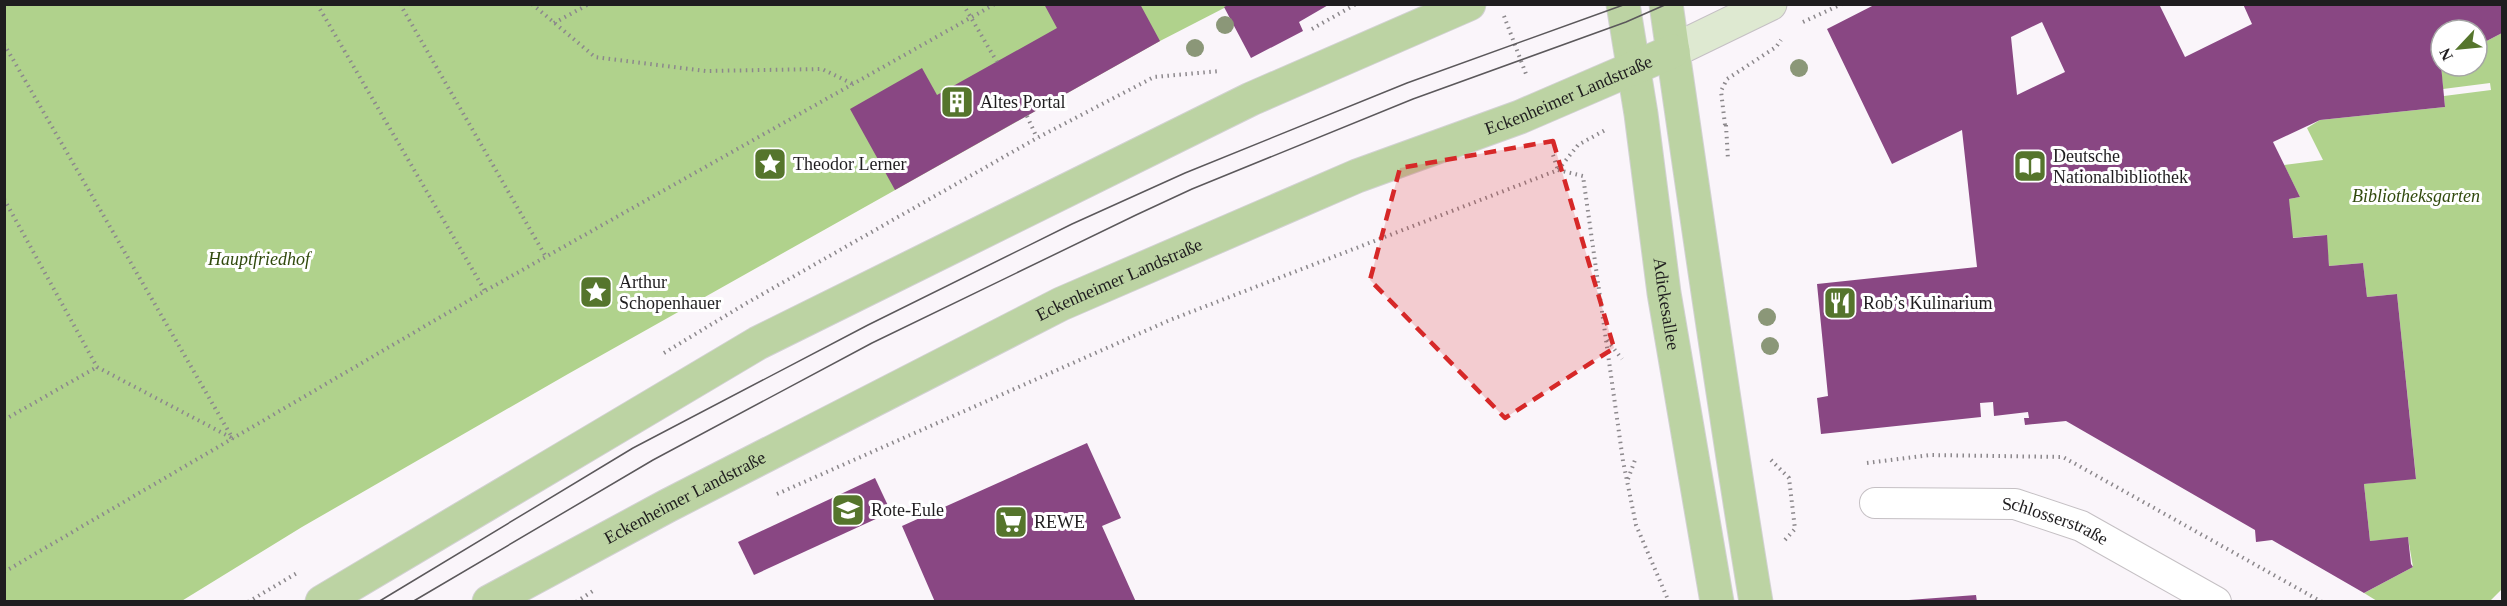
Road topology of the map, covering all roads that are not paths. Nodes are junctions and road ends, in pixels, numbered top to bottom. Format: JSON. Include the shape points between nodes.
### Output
{"nodes":[{"id":1,"x":1469,"y":4,"type":"edge"},
{"id":2,"x":1623,"y":4,"type":"edge"},
{"id":3,"x":1666,"y":4,"type":"edge"},
{"id":4,"x":1770,"y":4,"type":"edge"},
{"id":5,"x":1673,"y":51,"type":"junction"},
{"id":6,"x":1634,"y":69,"type":"junction"},
{"id":7,"x":1875,"y":503,"type":"dead end"},
{"id":8,"x":322,"y":602,"type":"edge"},
{"id":9,"x":489,"y":602,"type":"edge"},
{"id":10,"x":1717,"y":602,"type":"edge"},
{"id":11,"x":1756,"y":602,"type":"edge"},
{"id":12,"x":2216,"y":602,"type":"edge"}],
"edges":[{"from":1,"to":8,"type":"main road","via":[[1251,99],[758,343]]},
{"from":2,"to":6,"type":"main road","name":"Adickesallee"},
{"from":3,"to":5,"type":"main road"},
{"from":4,"to":5,"type":"main road","name":"Eckenheimer Landstraße"},
{"from":5,"to":6,"type":"main road","name":"Eckenheimer Landstraße"},
{"from":5,"to":11,"type":"main road","via":[[1705,284]]},
{"from":6,"to":9,"type":"main road","name":"Eckenheimer Landstraße","via":[[1520,117],[1357,177],[1061,304]]},
{"from":6,"to":10,"type":"main road","name":"Adickesallee","via":[[1664,293]]},
{"from":7,"to":12,"type":"street","name":"Schlosserstraße","via":[[2015,504],[2081,526]]}]}
